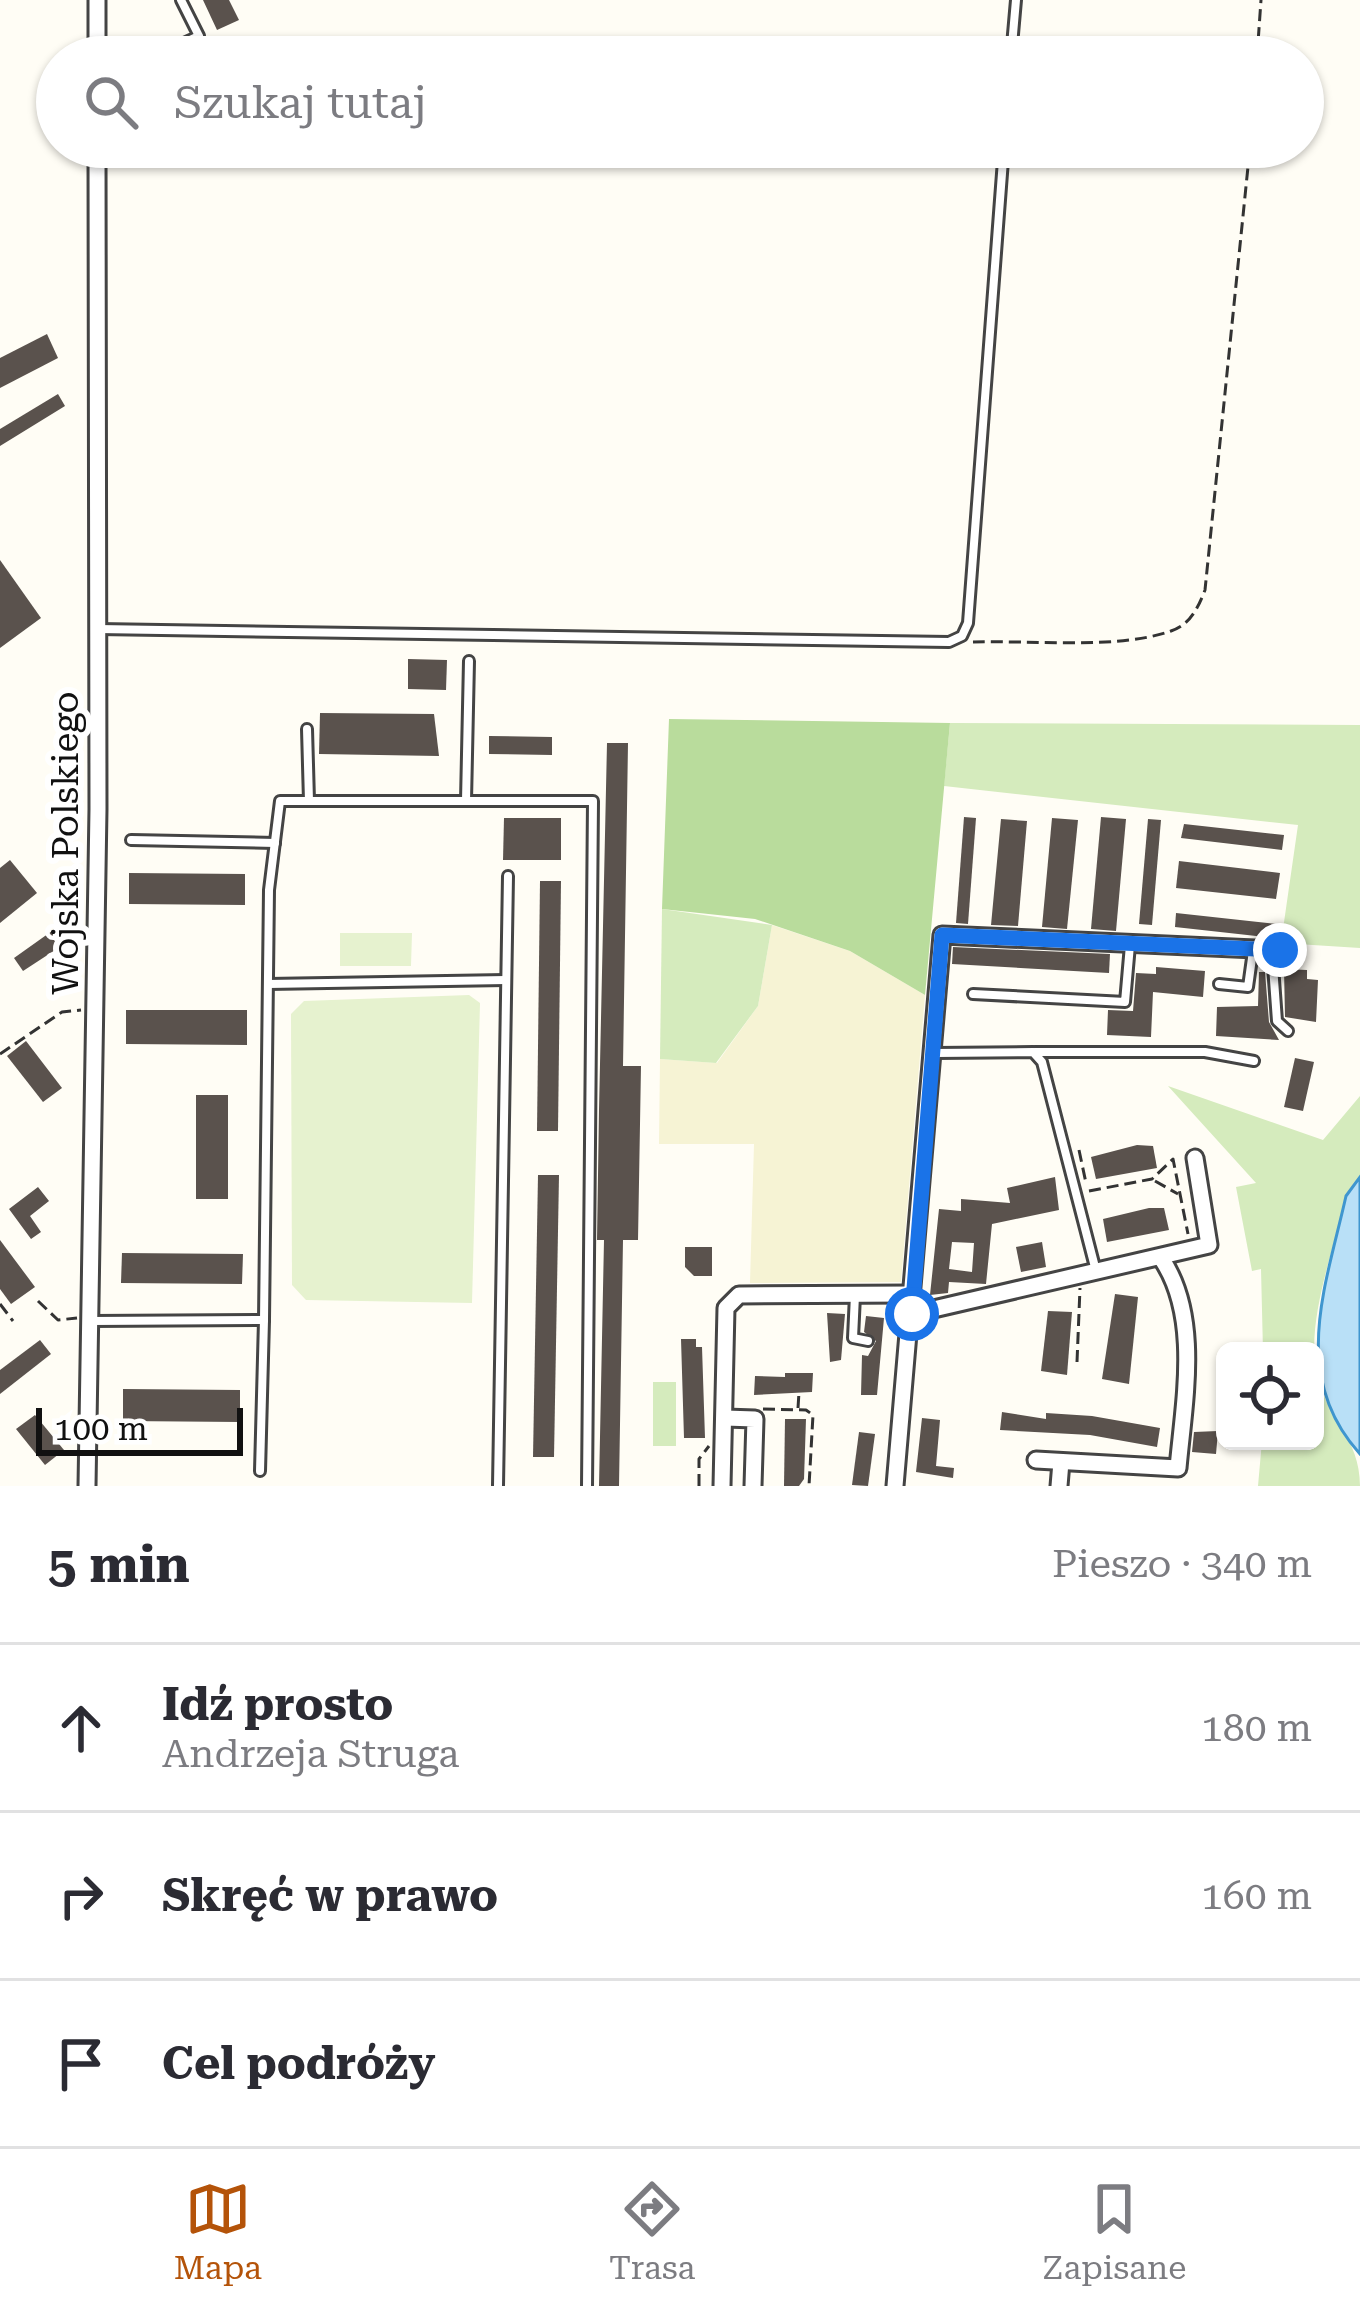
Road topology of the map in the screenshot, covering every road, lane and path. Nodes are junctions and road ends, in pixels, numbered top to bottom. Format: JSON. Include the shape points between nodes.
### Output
{"nodes":[{"id":1,"x":97,"y":0,"type":"edge"},
{"id":2,"x":181,"y":0,"type":"edge"},
{"id":3,"x":1016,"y":0,"type":"edge"},
{"id":4,"x":1261,"y":0,"type":"edge"},
{"id":5,"x":97,"y":36,"type":"edge"},
{"id":6,"x":199,"y":36,"type":"edge"},
{"id":7,"x":1013,"y":36,"type":"edge"},
{"id":8,"x":1258,"y":36,"type":"edge"},
{"id":9,"x":97,"y":168,"type":"edge"},
{"id":10,"x":1002,"y":168,"type":"edge"},
{"id":11,"x":1248,"y":168,"type":"edge"},
{"id":12,"x":97,"y":629,"type":"junction"},
{"id":13,"x":949,"y":642,"type":"junction"},
{"id":14,"x":469,"y":661,"type":"dead end"},
{"id":15,"x":307,"y":729,"type":"dead end"},
{"id":16,"x":309,"y":801,"type":"junction"},
{"id":17,"x":466,"y":801,"type":"junction"},
{"id":18,"x":131,"y":840,"type":"dead end"},
{"id":19,"x":275,"y":843,"type":"junction"},
{"id":20,"x":508,"y":876,"type":"dead end"},
{"id":21,"x":1130,"y":944,"type":"junction"},
{"id":22,"x":1253,"y":949,"type":"junction"},
{"id":23,"x":1276,"y":950,"type":"joint"},
{"id":24,"x":506,"y":980,"type":"junction"},
{"id":25,"x":268,"y":984,"type":"junction"},
{"id":26,"x":1219,"y":984,"type":"dead end"},
{"id":27,"x":973,"y":994,"type":"dead end"},
{"id":28,"x":77,"y":1010,"type":"dead end"},
{"id":29,"x":1288,"y":1030,"type":"dead end"},
{"id":30,"x":1034,"y":1052,"type":"junction"},
{"id":31,"x":933,"y":1053,"type":"junction"},
{"id":32,"x":0,"y":1054,"type":"edge"},
{"id":33,"x":1255,"y":1061,"type":"dead end"},
{"id":34,"x":1079,"y":1150,"type":"dead end"},
{"id":35,"x":1195,"y":1158,"type":"dead end"},
{"id":36,"x":1152,"y":1179,"type":"junction"},
{"id":37,"x":1087,"y":1192,"type":"junction"},
{"id":38,"x":1179,"y":1195,"type":"junction"},
{"id":39,"x":1091,"y":1210,"type":"dead end"},
{"id":40,"x":1188,"y":1235,"type":"dead end"},
{"id":41,"x":1160,"y":1258,"type":"junction"},
{"id":42,"x":1096,"y":1272,"type":"junction"},
{"id":43,"x":1076,"y":1280,"type":"dead end"},
{"id":44,"x":855,"y":1293,"type":"junction"},
{"id":45,"x":912,"y":1294,"type":"junction"},
{"id":46,"x":38,"y":1301,"type":"dead end"},
{"id":47,"x":0,"y":1304,"type":"edge"},
{"id":48,"x":912,"y":1314,"type":"junction"},
{"id":49,"x":84,"y":1320,"type":"junction"},
{"id":50,"x":264,"y":1320,"type":"junction"},
{"id":51,"x":13,"y":1321,"type":"dead end"},
{"id":52,"x":868,"y":1341,"type":"dead end"},
{"id":53,"x":1077,"y":1362,"type":"dead end"},
{"id":54,"x":799,"y":1392,"type":"dead end"},
{"id":55,"x":769,"y":1396,"type":"dead end"},
{"id":56,"x":769,"y":1409,"type":"junction"},
{"id":57,"x":798,"y":1409,"type":"junction"},
{"id":58,"x":725,"y":1413,"type":"junction"},
{"id":59,"x":714,"y":1437,"type":"dead end"},
{"id":60,"x":1036,"y":1460,"type":"dead end"},
{"id":61,"x":1061,"y":1462,"type":"junction"},
{"id":62,"x":260,"y":1471,"type":"dead end"},
{"id":63,"x":687,"y":1485,"type":"edge"},
{"id":64,"x":699,"y":1485,"type":"edge"},
{"id":65,"x":87,"y":1486,"type":"edge"},
{"id":66,"x":498,"y":1486,"type":"edge"},
{"id":67,"x":586,"y":1486,"type":"edge"},
{"id":68,"x":722,"y":1486,"type":"edge"},
{"id":69,"x":754,"y":1486,"type":"edge"},
{"id":70,"x":809,"y":1486,"type":"edge"},
{"id":71,"x":895,"y":1486,"type":"edge"},
{"id":72,"x":1059,"y":1486,"type":"edge"}],
"edges":[{"from":1,"to":5,"type":"street"},
{"from":2,"to":6,"type":"lane"},
{"from":3,"to":7,"type":"lane"},
{"from":4,"to":8,"type":"path"},
{"from":9,"to":12,"type":"street","name":"Wojska Polskiego"},
{"from":10,"to":13,"type":"lane","via":[[968,623]]},
{"from":11,"to":13,"type":"path","via":[[1208,569],[1196,613],[1174,631],[1132,638]]},
{"from":12,"to":13,"type":"lane"},
{"from":12,"to":49,"type":"street","name":"Wojska Polskiego"},
{"from":14,"to":17,"type":"lane"},
{"from":15,"to":16,"type":"lane"},
{"from":16,"to":17,"type":"lane"},
{"from":16,"to":19,"type":"lane","via":[[280,801]]},
{"from":17,"to":67,"type":"lane","via":[[593,801]]},
{"from":18,"to":19,"type":"lane"},
{"from":19,"to":25,"type":"lane"},
{"from":20,"to":24,"type":"lane"},
{"from":21,"to":22,"type":"street"},
{"from":21,"to":27,"type":"lane","via":[[1126,1002]]},
{"from":21,"to":31,"type":"street","via":[[942,935]]},
{"from":22,"to":23,"type":"street"},
{"from":22,"to":26,"type":"lane","via":[[1248,987]]},
{"from":23,"to":29,"type":"lane","via":[[1277,1022]]},
{"from":24,"to":25,"type":"lane"},
{"from":24,"to":66,"type":"lane"},
{"from":25,"to":50,"type":"lane"},
{"from":28,"to":32,"type":"path"},
{"from":30,"to":31,"type":"lane"},
{"from":30,"to":33,"type":"lane","via":[[1205,1052]]},
{"from":30,"to":42,"type":"lane"},
{"from":31,"to":45,"type":"street"},
{"from":34,"to":37,"type":"path"},
{"from":35,"to":41,"type":"street","via":[[1209,1245]]},
{"from":36,"to":37,"type":"path"},
{"from":36,"to":38,"type":"path"},
{"from":36,"to":38,"type":"path","via":[[1173,1159]]},
{"from":37,"to":39,"type":"path"},
{"from":38,"to":40,"type":"path"},
{"from":41,"to":42,"type":"street"},
{"from":41,"to":61,"type":"street","via":[[1177,1281],[1186,1339],[1178,1468]]},
{"from":42,"to":48,"type":"street"},
{"from":43,"to":53,"type":"path","via":[[1083,1297]]},
{"from":44,"to":45,"type":"street"},
{"from":44,"to":52,"type":"lane","via":[[853,1338]]},
{"from":44,"to":58,"type":"street","via":[[739,1295],[726,1308]]},
{"from":45,"to":48,"type":"street"},
{"from":46,"to":49,"type":"path","via":[[58,1319]]},
{"from":47,"to":51,"type":"path"},
{"from":48,"to":71,"type":"street"},
{"from":49,"to":50,"type":"lane"},
{"from":49,"to":65,"type":"street","name":"Wojska Polskiego"},
{"from":50,"to":62,"type":"lane"},
{"from":54,"to":57,"type":"path"},
{"from":55,"to":56,"type":"path"},
{"from":56,"to":57,"type":"path"},
{"from":56,"to":58,"type":"path"},
{"from":57,"to":70,"type":"path","via":[[813,1415]]},
{"from":58,"to":68,"type":"street"},
{"from":58,"to":69,"type":"street","via":[[755,1419]]},
{"from":59,"to":64,"type":"path","via":[[699,1459]]},
{"from":60,"to":61,"type":"street"},
{"from":61,"to":72,"type":"street"},
{"from":63,"to":64,"type":"path"}]}
